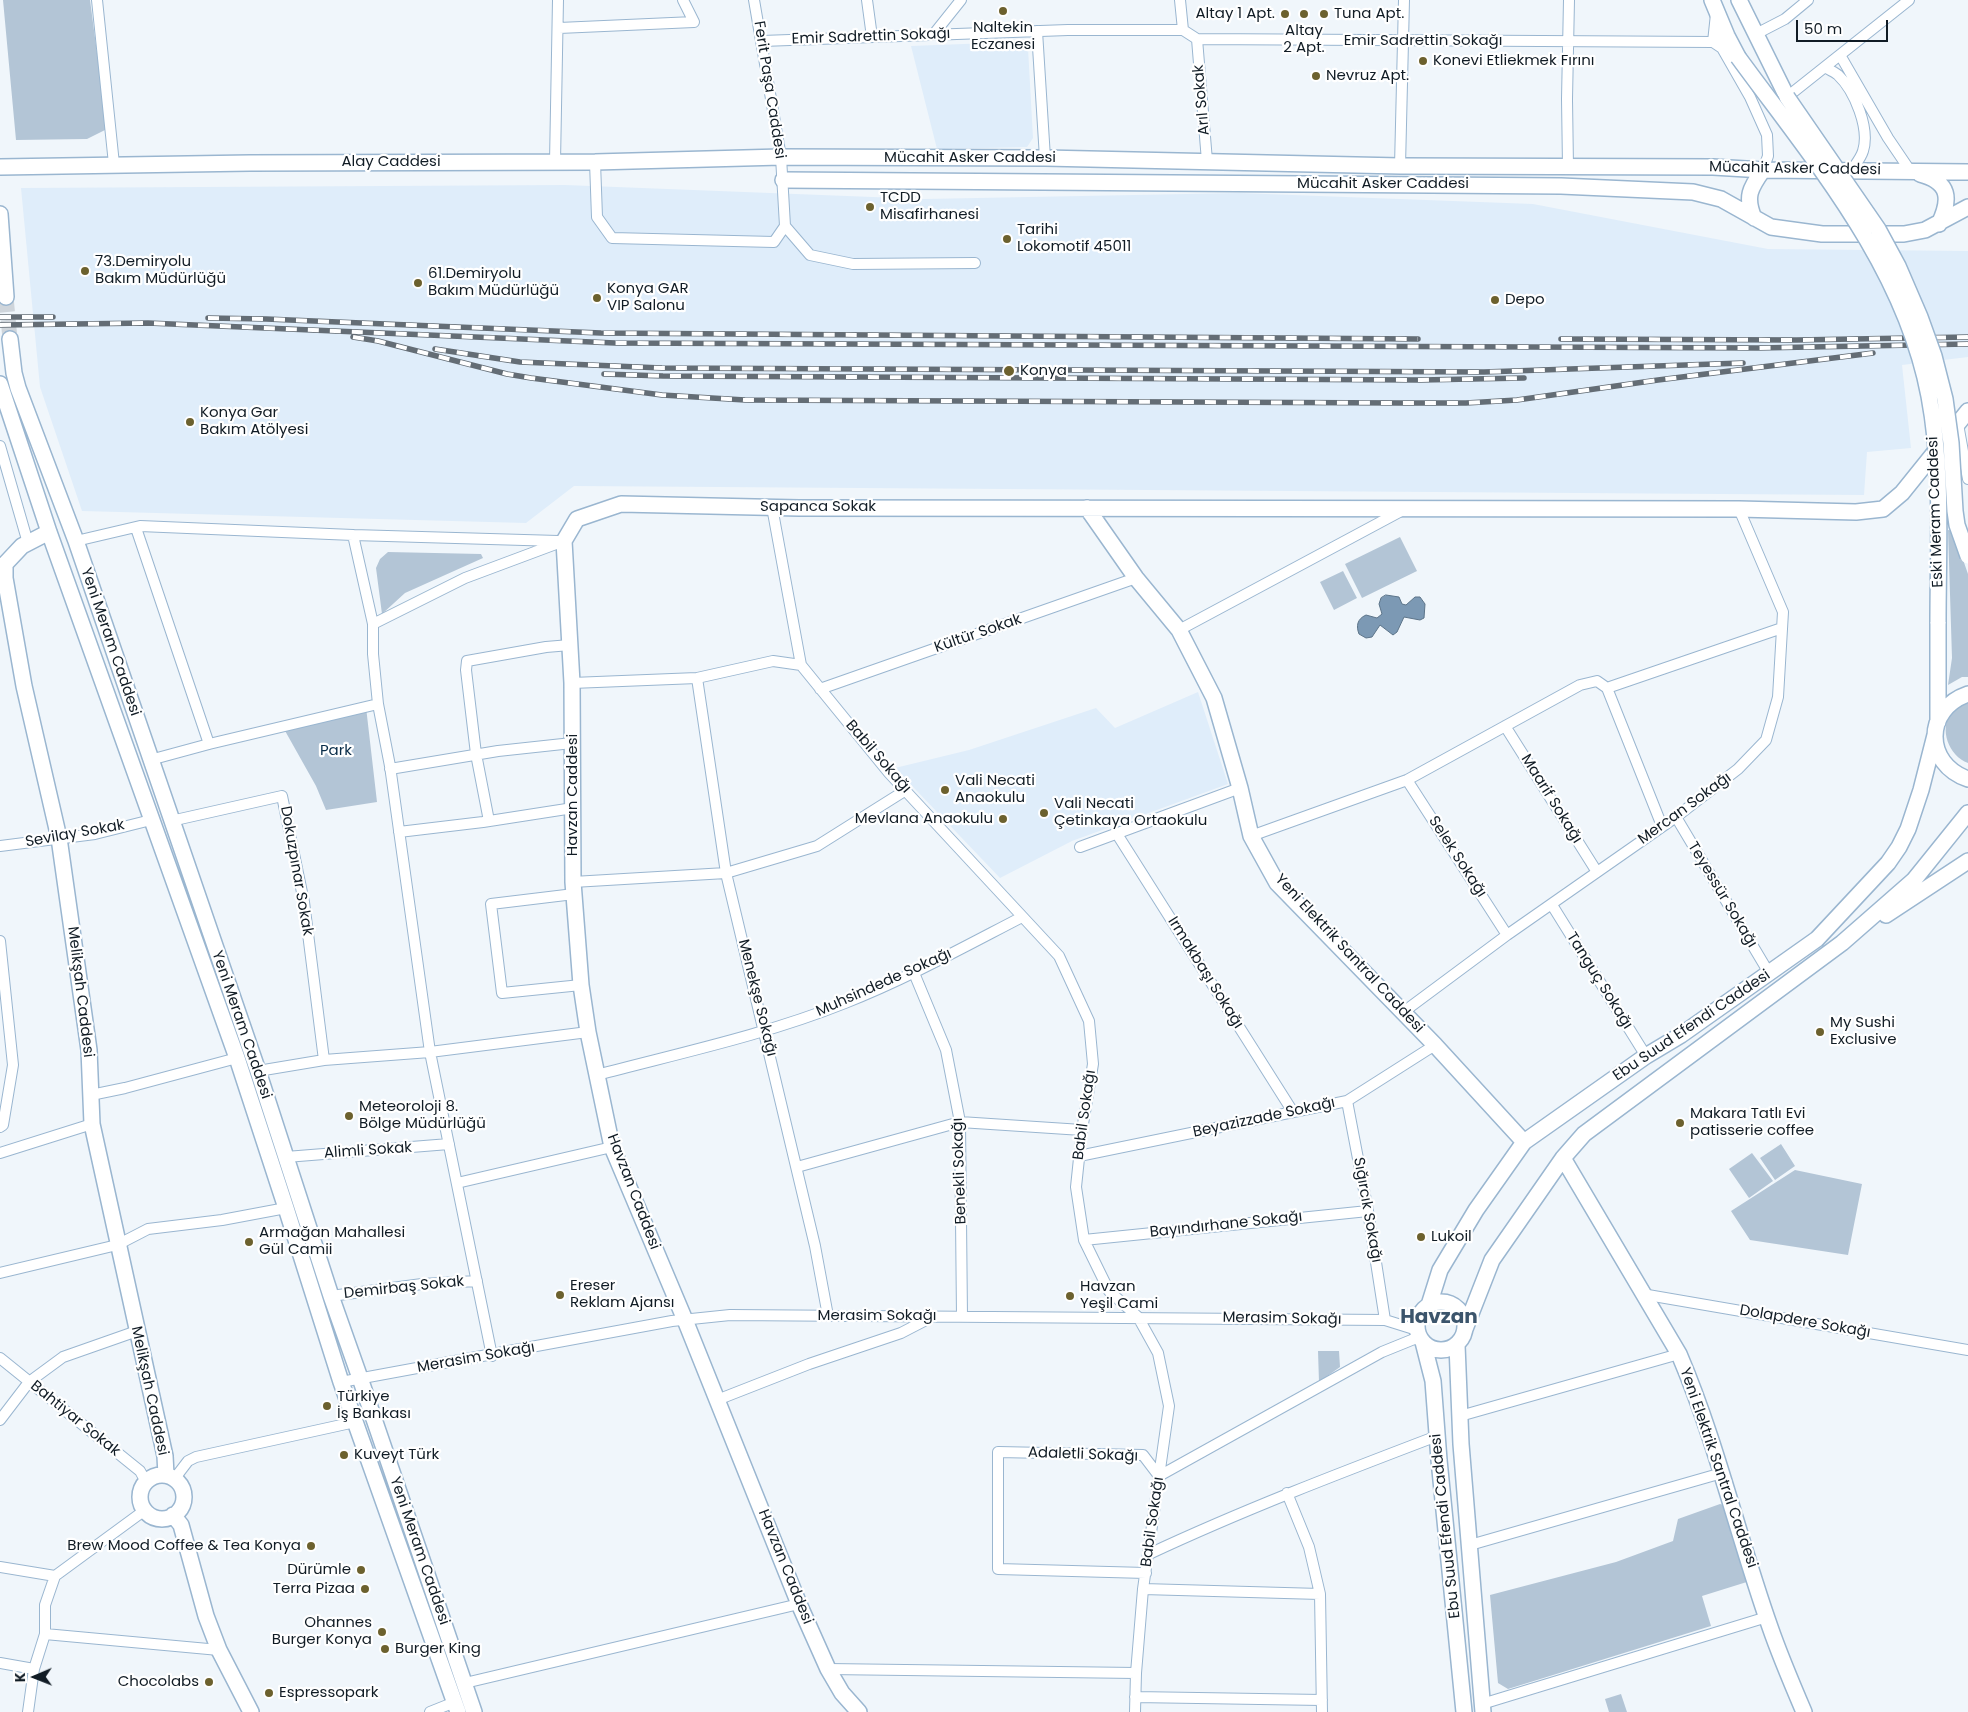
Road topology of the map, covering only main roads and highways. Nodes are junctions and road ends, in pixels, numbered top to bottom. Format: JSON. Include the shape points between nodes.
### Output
{"nodes":[{"id":1,"x":1738,"y":0,"type":"edge"},
{"id":2,"x":1714,"y":4,"type":"edge"},
{"id":3,"x":781,"y":157,"type":"joint"},
{"id":4,"x":0,"y":167,"type":"edge"},
{"id":5,"x":1762,"y":170,"type":"junction"},
{"id":6,"x":1911,"y":172,"type":"junction"},
{"id":7,"x":1968,"y":172,"type":"edge"},
{"id":8,"x":783,"y":180,"type":"road end"},
{"id":9,"x":1968,"y":207,"type":"edge"},
{"id":10,"x":0,"y":214,"type":"edge"},
{"id":11,"x":1754,"y":218,"type":"junction"},
{"id":12,"x":1939,"y":224,"type":"junction"},
{"id":13,"x":6,"y":297,"type":"tunnel mouth"},
{"id":14,"x":10,"y":339,"type":"tunnel mouth"},
{"id":15,"x":0,"y":384,"type":"edge"},
{"id":16,"x":1968,"y":410,"type":"edge"},
{"id":17,"x":1087,"y":508,"type":"junction"},
{"id":18,"x":49,"y":532,"type":"junction"},
{"id":19,"x":564,"y":541,"type":"joint"},
{"id":20,"x":1968,"y":556,"type":"edge"},
{"id":21,"x":2,"y":578,"type":"edge"},
{"id":22,"x":1968,"y":694,"type":"edge"},
{"id":23,"x":1936,"y":728,"type":"junction"},
{"id":24,"x":1968,"y":779,"type":"edge"},
{"id":25,"x":1968,"y":813,"type":"edge"},
{"id":26,"x":1968,"y":861,"type":"edge"},
{"id":27,"x":1842,"y":942,"type":"junction"},
{"id":28,"x":1524,"y":1142,"type":"junction"},
{"id":29,"x":1563,"y":1158,"type":"junction"},
{"id":30,"x":1429,"y":1305,"type":"junction"},
{"id":31,"x":1465,"y":1329,"type":"junction"},
{"id":32,"x":1420,"y":1336,"type":"junction"},
{"id":33,"x":1457,"y":1345,"type":"junction"},
{"id":34,"x":170,"y":1477,"type":"junction"},
{"id":35,"x":174,"y":1516,"type":"junction"},
{"id":36,"x":456,"y":1707,"type":"edge"},
{"id":37,"x":1483,"y":1708,"type":"edge"},
{"id":38,"x":251,"y":1712,"type":"edge"},
{"id":39,"x":474,"y":1712,"type":"edge"},
{"id":40,"x":859,"y":1712,"type":"edge"},
{"id":41,"x":1464,"y":1712,"type":"edge"},
{"id":42,"x":1804,"y":1712,"type":"edge"}],
"edges":[{"from":1,"to":20,"type":"main road","name":"Eski Meram Caddesi","bridge":true,"via":[[1787,97],[1878,229],[1917,309],[1934,356],[1944,399],[1951,443],[1955,510]]},
{"from":2,"to":23,"type":"main road","name":"Eski Meram Caddesi","bridge":true,"via":[[1720,39],[1738,56],[1832,186],[1892,285],[1912,335],[1928,395],[1938,471]]},
{"from":3,"to":4,"type":"main road","name":"Alay Caddesi","via":[[595,162]]},
{"from":3,"to":5,"type":"main road","name":"Mücahit Asker Caddesi"},
{"from":5,"to":6,"type":"main road","name":"Mücahit Asker Caddesi"},
{"from":5,"to":11,"type":"main road","via":[[1750,192],[1748,206]]},
{"from":6,"to":7,"type":"main road","name":"Mücahit Asker Caddesi"},
{"from":6,"to":12,"type":"main road","via":[[1931,177],[1942,185],[1946,208]]},
{"from":8,"to":11,"type":"main road","name":"Mücahit Asker Caddesi","via":[[1561,186],[1693,192],[1721,199]]},
{"from":9,"to":12,"type":"main road","name":"Mücahit Asker Caddesi"},
{"from":10,"to":13,"type":"main road"},
{"from":11,"to":12,"type":"main road","name":"Mücahit Asker Caddesi","via":[[1771,227],[1822,234],[1904,234]]},
{"from":14,"to":39,"type":"main road","name":"Yeni Meram Caddesi","via":[[18,388],[76,541]]},
{"from":15,"to":18,"type":"main road","name":"Yeni Meram Caddesi"},
{"from":16,"to":17,"type":"main road","name":"Sapanca Sokak","via":[[1902,493],[1882,509],[1856,512]]},
{"from":17,"to":19,"type":"main road","name":"Sapanca Sokak","via":[[621,504],[577,519]]},
{"from":17,"to":28,"type":"main road","name":"Yeni Elektrik Santral Caddesi","via":[[1136,578],[1179,630],[1214,698],[1251,836],[1277,883],[1435,1045]]},
{"from":18,"to":21,"type":"main road","name":"Melikşah Caddesi","via":[[22,546],[5,564]]},
{"from":18,"to":36,"type":"main road","name":"Yeni Meram Caddesi","via":[[237,1058],[341,1382]]},
{"from":19,"to":40,"type":"main road","name":"Havzan Caddesi","via":[[572,683],[574,888],[581,984],[612,1147],[799,1604],[828,1669],[842,1693]]},
{"from":21,"to":34,"type":"main road","name":"Melikşah Caddesi","via":[[59,838],[89,1050],[92,1124]]},
{"from":22,"to":23,"type":"main road","via":[[1946,707]]},
{"from":23,"to":24,"type":"main road","via":[[1935,743],[1941,759],[1952,772]]},
{"from":23,"to":28,"type":"main road","name":"Ebu Suud Efendi Caddesi","via":[[1921,790],[1899,847],[1817,939]]},
{"from":25,"to":27,"type":"main road","name":"Ebu Suud Efendi Caddesi","via":[[1914,880]]},
{"from":26,"to":27,"type":"main road"},
{"from":27,"to":29,"type":"main road","name":"Ebu Suud Efendi Caddesi","via":[[1584,1134]]},
{"from":28,"to":30,"type":"main road","name":"Ebu Suud Efendi Caddesi","via":[[1476,1210],[1440,1270]]},
{"from":29,"to":31,"type":"main road","name":"Ebu Suud Efendi Caddesi","via":[[1492,1260]]},
{"from":29,"to":42,"type":"main road","name":"Yeni Elektrik Santral Caddesi","via":[[1679,1354],[1722,1473],[1767,1617]]},
{"from":30,"to":31,"type":"main road","via":[[1451,1304],[1462,1314]]},
{"from":30,"to":32,"type":"main road","via":[[1419,1316]]},
{"from":31,"to":33,"type":"main road"},
{"from":32,"to":33,"type":"main road","via":[[1435,1350]]},
{"from":32,"to":41,"type":"main road","name":"Ebu Suud Efendi Caddesi","via":[[1433,1381]]},
{"from":33,"to":37,"type":"main road","name":"Ebu Suud Efendi Caddesi"},
{"from":34,"to":35,"type":"main road","name":"Melikşah Caddesi","via":[[180,1484],[184,1497]]},
{"from":34,"to":35,"type":"main road","name":"Melikşah Caddesi","via":[[158,1475],[146,1482],[141,1502],[154,1517]]},
{"from":35,"to":38,"type":"main road","via":[[181,1525],[206,1616],[219,1650]]}]}
